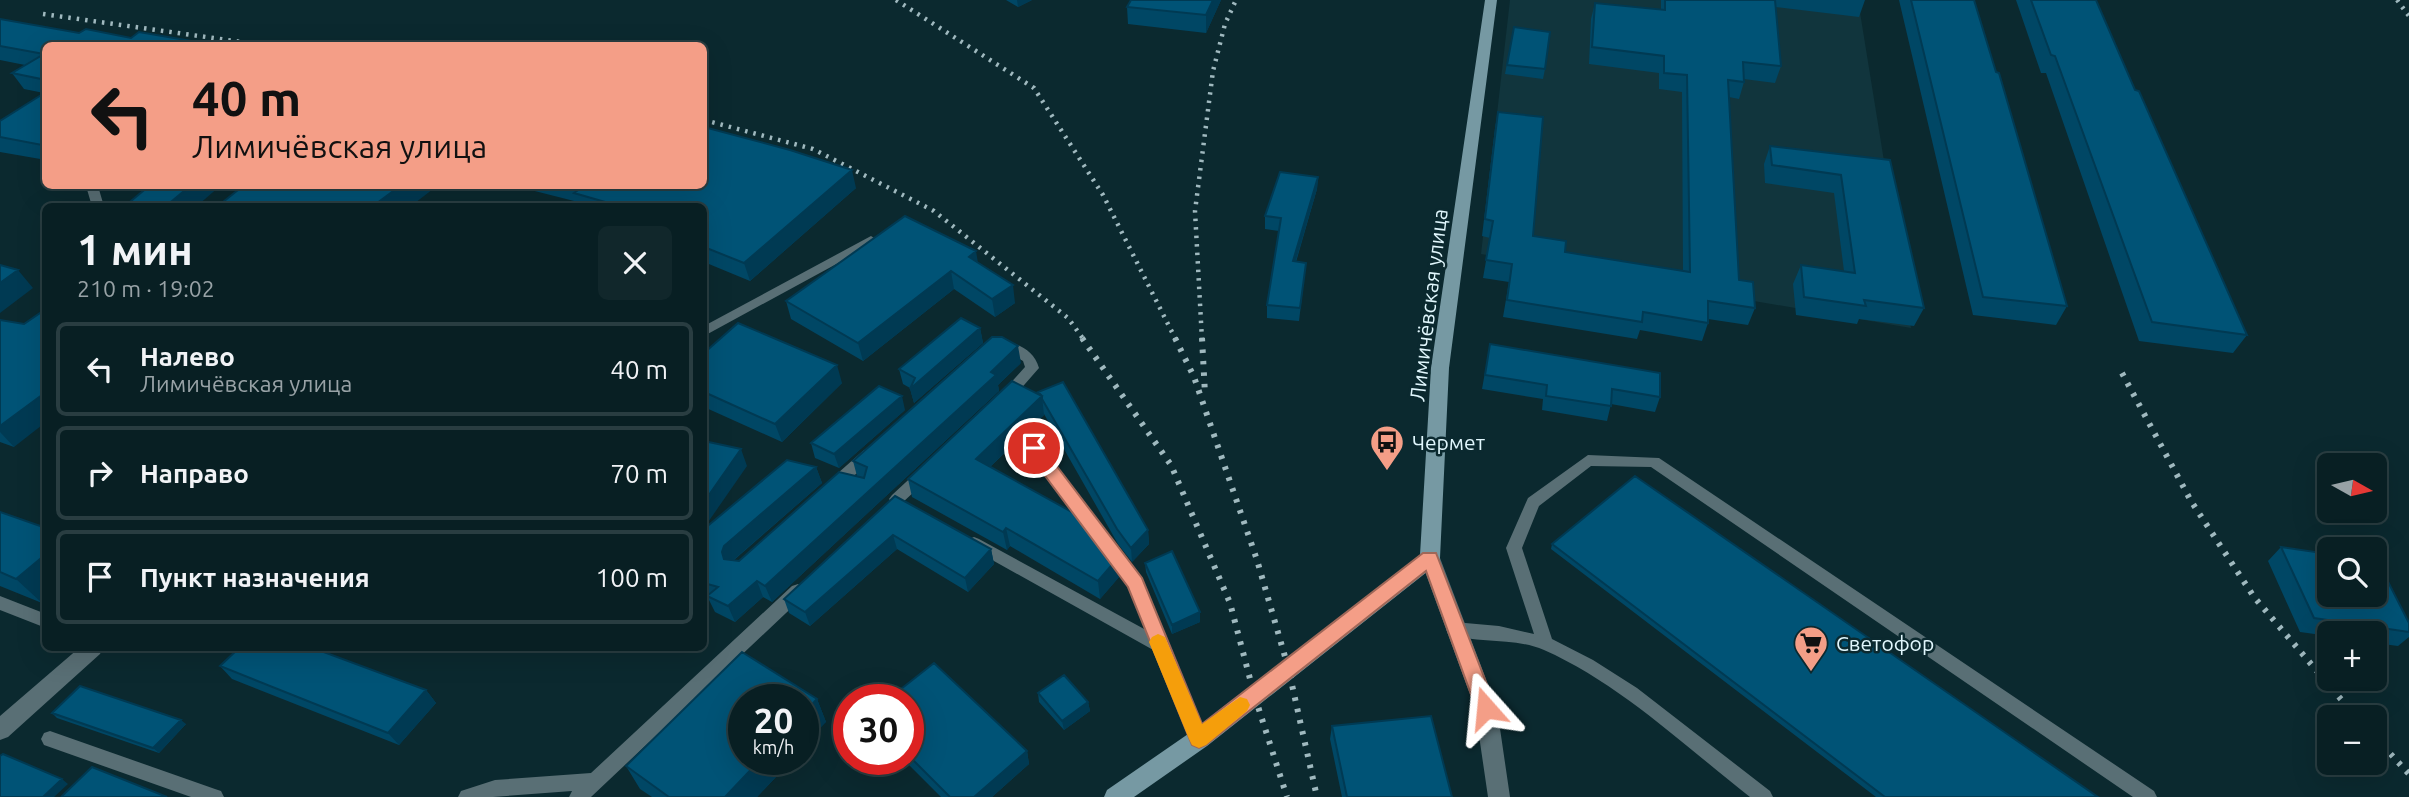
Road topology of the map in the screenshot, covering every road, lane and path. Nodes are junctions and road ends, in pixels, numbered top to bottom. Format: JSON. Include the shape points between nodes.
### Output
{"nodes":[{"id":1,"x":1491,"y":0,"type":"edge"},
{"id":2,"x":871,"y":240,"type":"edge"},
{"id":3,"x":707,"y":330,"type":"edge"},
{"id":4,"x":989,"y":348,"type":"edge"},
{"id":5,"x":996,"y":406,"type":"edge"},
{"id":6,"x":885,"y":440,"type":"edge"},
{"id":7,"x":1034,"y":448,"type":"dead end"},
{"id":8,"x":936,"y":462,"type":"edge"},
{"id":9,"x":822,"y":495,"type":"edge"},
{"id":10,"x":898,"y":505,"type":"edge"},
{"id":11,"x":957,"y":533,"type":"edge"},
{"id":12,"x":1430,"y":558,"type":"junction"},
{"id":13,"x":808,"y":582,"type":"edge"},
{"id":14,"x":0,"y":603,"type":"edge"},
{"id":15,"x":42,"y":619,"type":"edge"},
{"id":16,"x":1454,"y":629,"type":"junction"},
{"id":17,"x":1545,"y":643,"type":"junction"},
{"id":18,"x":1160,"y":646,"type":"junction"},
{"id":19,"x":90,"y":651,"type":"edge"},
{"id":20,"x":0,"y":730,"type":"edge"},
{"id":21,"x":50,"y":739,"type":"dead end"},
{"id":22,"x":1199,"y":739,"type":"junction"},
{"id":23,"x":595,"y":781,"type":"junction"},
{"id":24,"x":215,"y":797,"type":"edge"},
{"id":25,"x":467,"y":797,"type":"edge"},
{"id":26,"x":578,"y":797,"type":"edge"},
{"id":27,"x":1115,"y":797,"type":"edge"},
{"id":28,"x":1499,"y":797,"type":"edge"},
{"id":29,"x":1764,"y":797,"type":"edge"},
{"id":30,"x":2148,"y":797,"type":"edge"}],
"edges":[{"from":1,"to":12,"type":"main road","name":"Лимичёвская улица","via":[[1440,368]]},
{"from":2,"to":3,"type":"lane"},
{"from":4,"to":5,"type":"lane","via":[[998,344],[1011,347],[1028,358],[1032,368]]},
{"from":6,"to":9,"type":"lane"},
{"from":7,"to":18,"type":"lane","via":[[1135,583]]},
{"from":8,"to":10,"type":"lane"},
{"from":11,"to":18,"type":"lane"},
{"from":12,"to":16,"type":"street"},
{"from":12,"to":22,"type":"main road"},
{"from":13,"to":23,"type":"lane"},
{"from":14,"to":15,"type":"lane"},
{"from":16,"to":17,"type":"lane"},
{"from":16,"to":28,"type":"street","via":[[1470,659],[1486,708]]},
{"from":17,"to":29,"type":"lane","via":[[1631,692]]},
{"from":17,"to":30,"type":"lane","via":[[1514,548],[1533,502],[1588,460],[1654,462]]},
{"from":18,"to":22,"type":"lane"},
{"from":19,"to":20,"type":"street"},
{"from":21,"to":24,"type":"lane"},
{"from":22,"to":27,"type":"main road"},
{"from":23,"to":25,"type":"lane","via":[[495,788]]},
{"from":23,"to":26,"type":"lane"}]}
